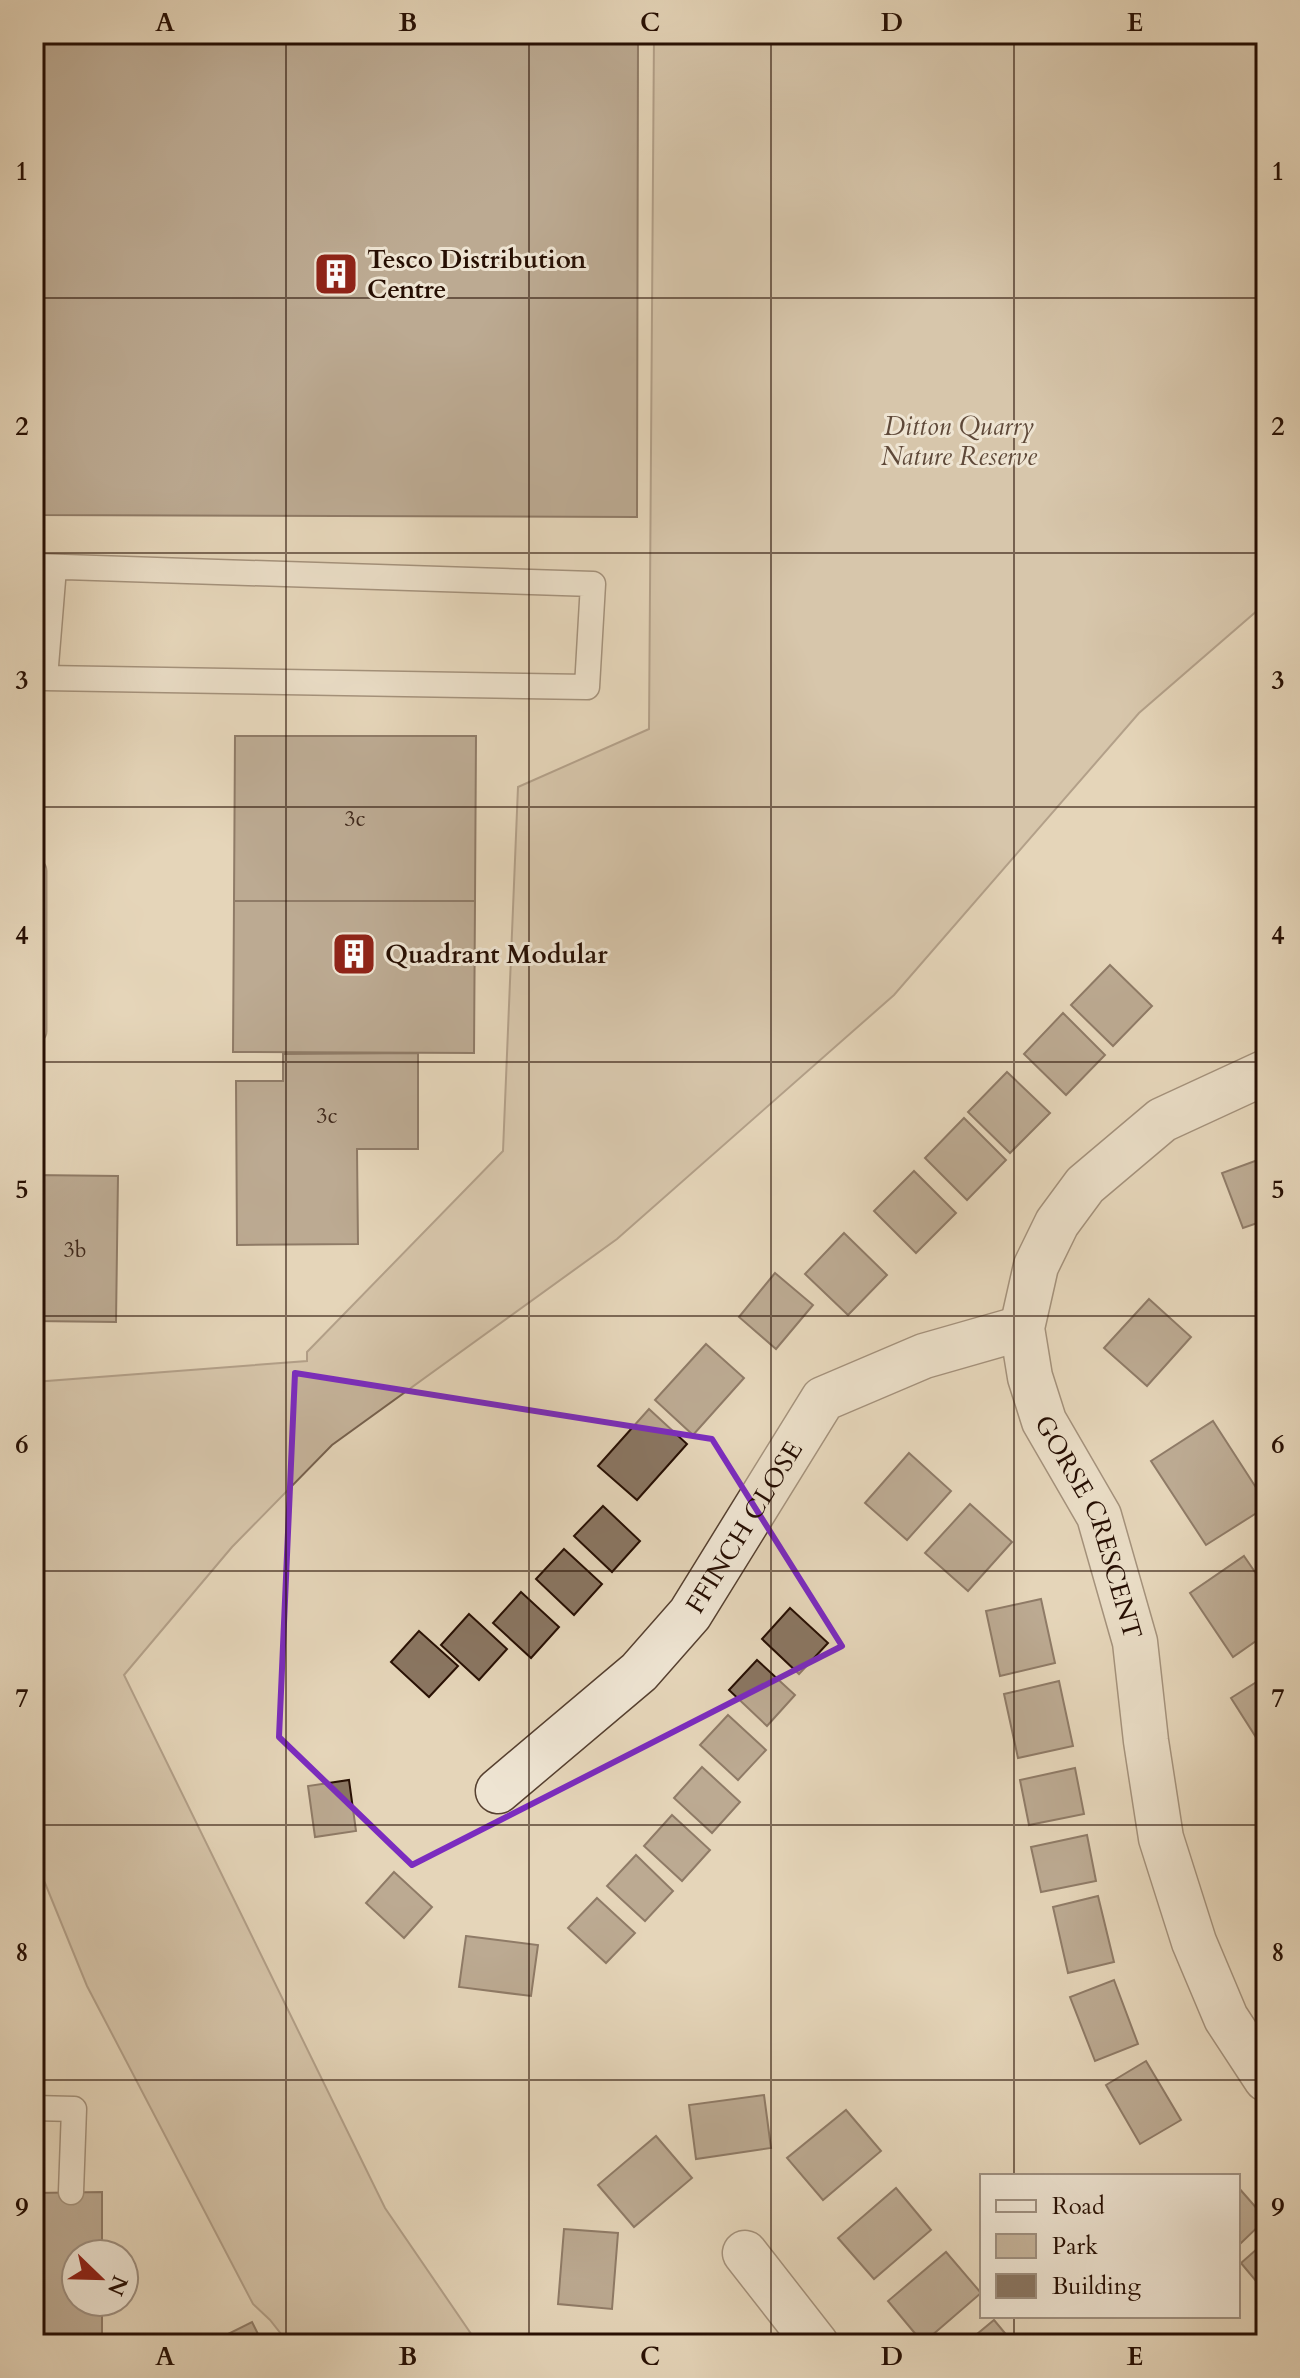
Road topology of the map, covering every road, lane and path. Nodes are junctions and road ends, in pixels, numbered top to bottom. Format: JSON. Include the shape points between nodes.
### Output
{"nodes":[{"id":1,"x":44,"y":567,"type":"edge"},
{"id":2,"x":34,"y":871,"type":"edge"},
{"id":3,"x":34,"y":1031,"type":"edge"},
{"id":4,"x":1266,"y":1072,"type":"edge"},
{"id":5,"x":1022,"y":1328,"type":"junction"},
{"id":6,"x":498,"y":1791,"type":"dead end"},
{"id":7,"x":1266,"y":2079,"type":"edge"},
{"id":8,"x":34,"y":2108,"type":"edge"},
{"id":9,"x":71,"y":2192,"type":"dead end"},
{"id":10,"x":745,"y":2253,"type":"dead end"},
{"id":11,"x":816,"y":2344,"type":"edge"}],
"edges":[{"from":1,"to":1,"type":"lane","via":[[593,584],[587,687],[45,678]]},
{"from":2,"to":3,"type":"lane"},
{"from":4,"to":5,"type":"street","name":"GORSE CRESCENT","via":[[1162,1120],[1085,1185],[1057,1223],[1036,1266]]},
{"from":5,"to":6,"type":"street","name":"FFINCH CLOSE","via":[[924,1356],[823,1399],[690,1614],[639,1672]]},
{"from":5,"to":7,"type":"street","name":"GORSE CRESCENT","via":[[1044,1421],[1099,1516],[1135,1642],[1161,1838],[1194,1942],[1226,2018]]},
{"from":8,"to":9,"type":"lane","via":[[74,2109]]},
{"from":10,"to":11,"type":"street"}]}
